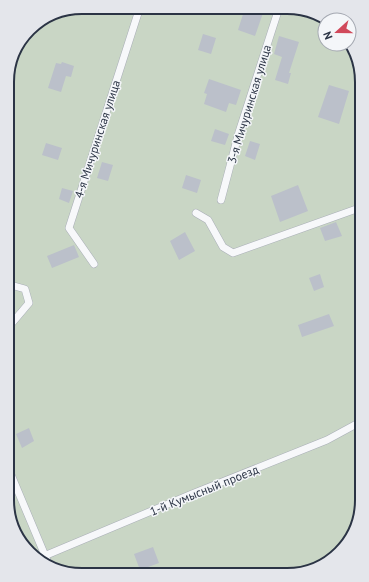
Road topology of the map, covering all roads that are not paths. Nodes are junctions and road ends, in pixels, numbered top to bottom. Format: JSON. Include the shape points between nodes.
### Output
{"nodes":[{"id":1,"x":138,"y":14,"type":"edge"},
{"id":2,"x":277,"y":14,"type":"edge"},
{"id":3,"x":221,"y":200,"type":"dead end"},
{"id":4,"x":355,"y":209,"type":"edge"},
{"id":5,"x":196,"y":213,"type":"dead end"},
{"id":6,"x":94,"y":264,"type":"dead end"},
{"id":7,"x":14,"y":286,"type":"edge"},
{"id":8,"x":14,"y":321,"type":"edge"},
{"id":9,"x":355,"y":425,"type":"edge"},
{"id":10,"x":14,"y":481,"type":"edge"},
{"id":11,"x":46,"y":556,"type":"joint"}],
"edges":[{"from":1,"to":6,"type":"lane","name":"4-я Мичуринская улица","via":[[68,228]]},
{"from":2,"to":3,"type":"lane","name":"3-я Мичуринская улица"},
{"from":4,"to":5,"type":"lane","via":[[233,253],[223,247],[208,220]]},
{"from":7,"to":8,"type":"lane","via":[[25,289],[29,302]]},
{"from":9,"to":11,"type":"lane","name":"1-й Кумысный проезд","via":[[327,440]]},
{"from":10,"to":11,"type":"lane"}]}
